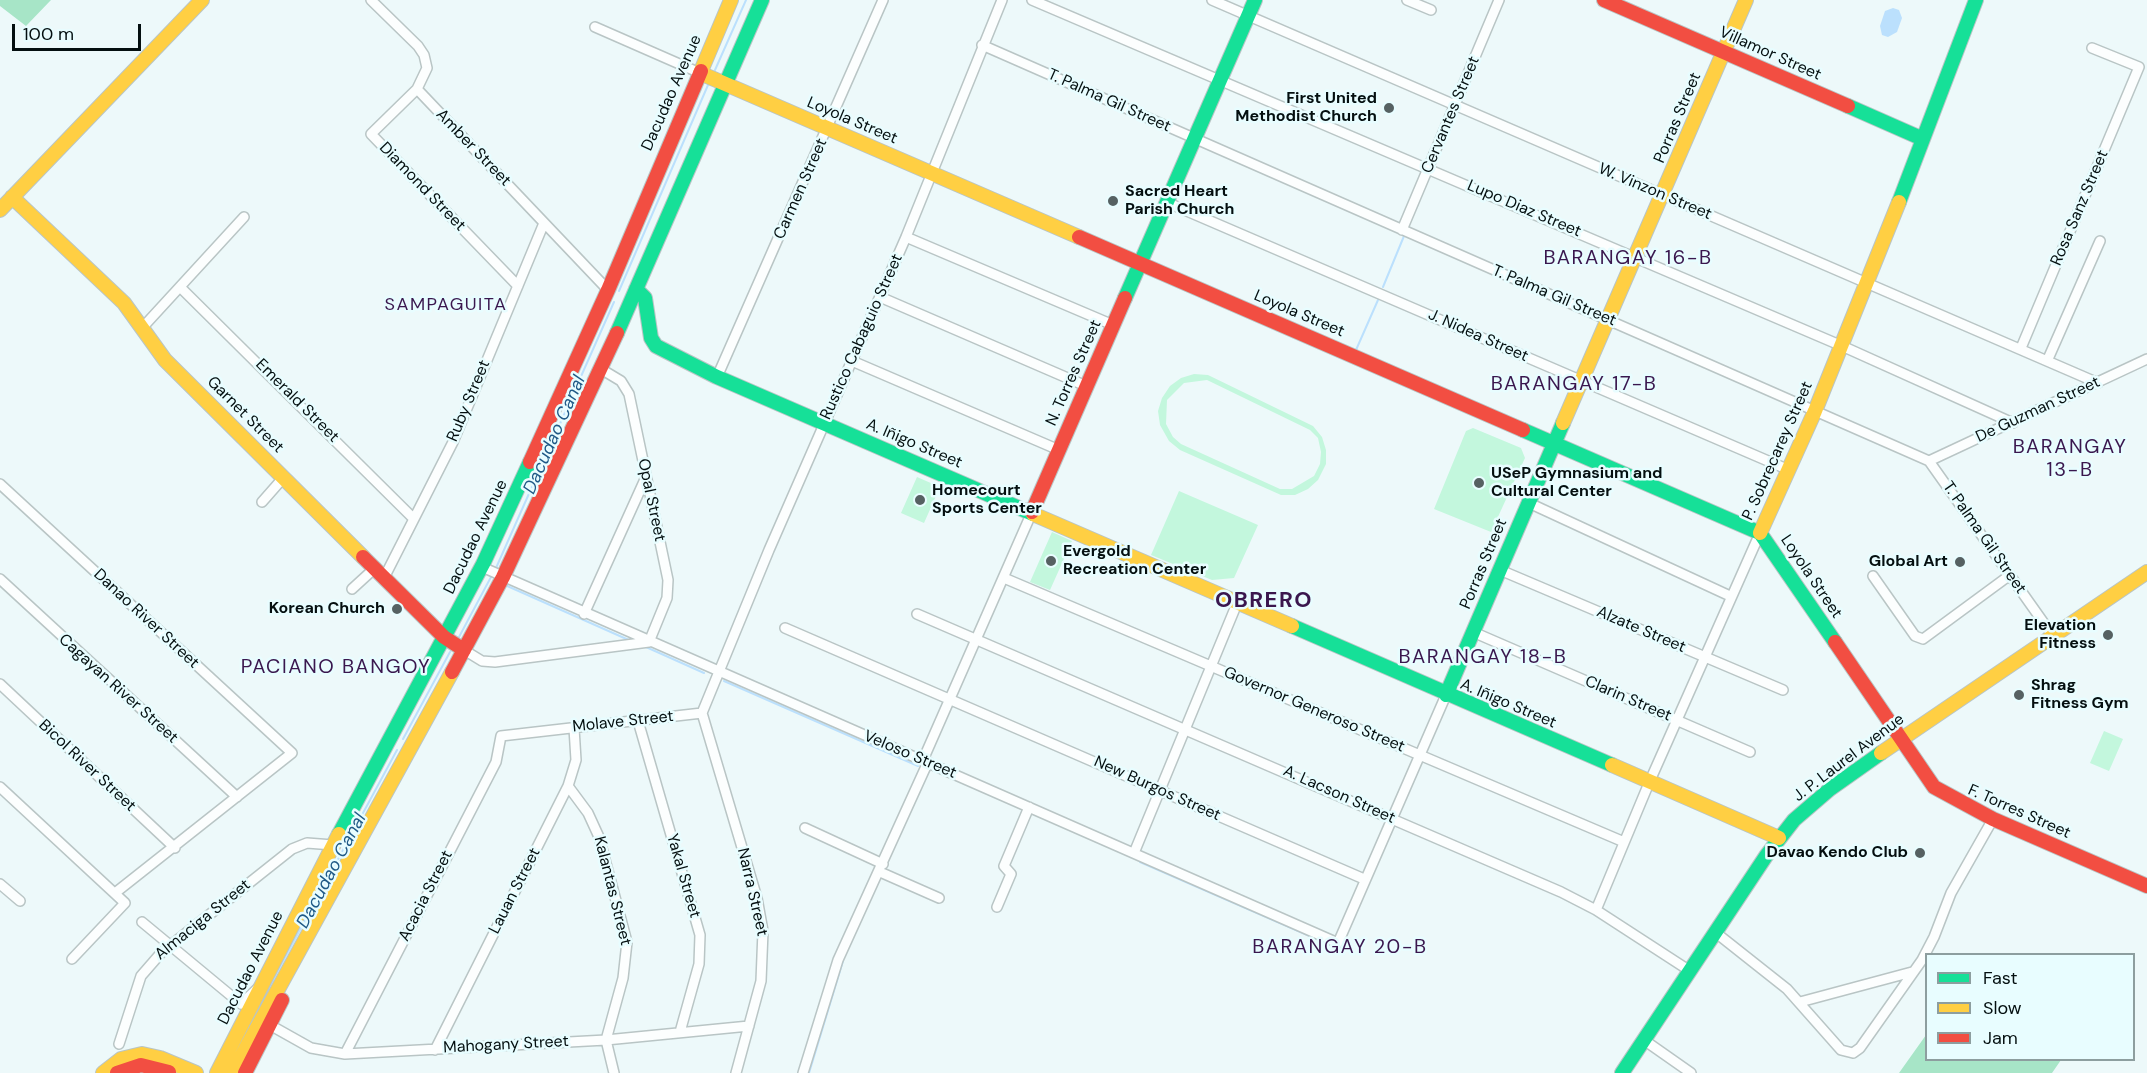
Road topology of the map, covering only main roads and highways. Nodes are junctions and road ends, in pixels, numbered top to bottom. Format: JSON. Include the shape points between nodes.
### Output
{"nodes":[{"id":1,"x":202,"y":0,"type":"edge"},
{"id":2,"x":731,"y":0,"type":"edge"},
{"id":3,"x":762,"y":0,"type":"edge"},
{"id":4,"x":1255,"y":0,"type":"edge"},
{"id":5,"x":1604,"y":0,"type":"edge"},
{"id":6,"x":1746,"y":0,"type":"edge"},
{"id":7,"x":1976,"y":0,"type":"edge"},
{"id":8,"x":1725,"y":52,"type":"junction"},
{"id":9,"x":699,"y":73,"type":"junction"},
{"id":10,"x":724,"y":84,"type":"junction"},
{"id":11,"x":1923,"y":138,"type":"junction"},
{"id":12,"x":12,"y":197,"type":"junction"},
{"id":13,"x":0,"y":210,"type":"edge"},
{"id":14,"x":1140,"y":263,"type":"junction"},
{"id":15,"x":636,"y":289,"type":"junction"},
{"id":16,"x":1555,"y":443,"type":"junction"},
{"id":17,"x":1032,"y":512,"type":"junction"},
{"id":18,"x":1760,"y":533,"type":"junction"},
{"id":19,"x":2147,"y":572,"type":"edge"},
{"id":20,"x":444,"y":637,"type":"junction"},
{"id":21,"x":464,"y":650,"type":"junction"},
{"id":22,"x":1446,"y":695,"type":"junction"},
{"id":23,"x":1900,"y":740,"type":"junction"},
{"id":24,"x":387,"y":743,"type":"junction"},
{"id":25,"x":408,"y":754,"type":"junction"},
{"id":26,"x":1779,"y":838,"type":"junction"},
{"id":27,"x":2147,"y":886,"type":"edge"},
{"id":28,"x":286,"y":977,"type":"junction"},
{"id":29,"x":103,"y":1073,"type":"edge"},
{"id":30,"x":117,"y":1073,"type":"edge"},
{"id":31,"x":172,"y":1073,"type":"edge"},
{"id":32,"x":196,"y":1073,"type":"edge"},
{"id":33,"x":218,"y":1073,"type":"edge"},
{"id":34,"x":232,"y":1073,"type":"edge"},
{"id":35,"x":245,"y":1073,"type":"edge"},
{"id":36,"x":1622,"y":1073,"type":"edge"}],
"edges":[{"from":1,"to":12,"type":"main road"},
{"from":2,"to":9,"type":"main road","name":"Dacudao Avenue"},
{"from":3,"to":10,"type":"main road","name":"Dacudao Avenue"},
{"from":4,"to":14,"type":"main road","name":"N. Torres Street"},
{"from":5,"to":8,"type":"main road","name":"Villamor Street"},
{"from":6,"to":8,"type":"main road","name":"Porras Street"},
{"from":7,"to":11,"type":"main road","name":"P. Sobrecarey Street"},
{"from":8,"to":11,"type":"main road","name":"Villamor Street"},
{"from":8,"to":16,"type":"main road","name":"Porras Street"},
{"from":9,"to":10,"type":"main road","name":"Loyola Street"},
{"from":9,"to":20,"type":"main road","name":"Dacudao Avenue","via":[[535,455]]},
{"from":10,"to":14,"type":"main road","name":"Loyola Street"},
{"from":10,"to":15,"type":"main road","name":"Dacudao Avenue"},
{"from":11,"to":18,"type":"main road","name":"P. Sobrecarey Street","via":[[1868,284]]},
{"from":12,"to":13,"type":"main road"},
{"from":12,"to":20,"type":"main road","name":"Garnet Street","via":[[124,303],[165,360]]},
{"from":14,"to":16,"type":"main road","name":"Loyola Street"},
{"from":14,"to":17,"type":"main road","name":"N. Torres Street"},
{"from":15,"to":17,"type":"main road","name":"A. Iñigo Street","via":[[645,298],[651,338],[656,345],[717,377]]},
{"from":15,"to":21,"type":"main road","name":"Dacudao Avenue","via":[[502,578]]},
{"from":16,"to":18,"type":"main road","name":"Loyola Street"},
{"from":16,"to":22,"type":"main road","name":"Porras Street"},
{"from":17,"to":22,"type":"main road","name":"A. Iñigo Street"},
{"from":18,"to":23,"type":"main road","name":"Loyola Street"},
{"from":19,"to":23,"type":"main road","name":"J. P. Laurel Avenue"},
{"from":20,"to":21,"type":"main road","name":"Garnet Street"},
{"from":20,"to":24,"type":"main road","name":"Dacudao Avenue"},
{"from":21,"to":25,"type":"main road","name":"Dacudao Avenue"},
{"from":22,"to":26,"type":"main road","name":"A. Iñigo Street"},
{"from":23,"to":26,"type":"main road","name":"J. P. Laurel Avenue","via":[[1821,796]]},
{"from":23,"to":27,"type":"main road","name":"F. Torres Street","via":[[1938,791]]},
{"from":24,"to":25,"type":"main road"},
{"from":24,"to":33,"type":"main road","name":"Dacudao Avenue","via":[[258,988]]},
{"from":25,"to":28,"type":"main road","name":"Dacudao Avenue"},
{"from":26,"to":36,"type":"main road","name":"J. P. Laurel Avenue"},
{"from":28,"to":34,"type":"main road","name":"Dacudao Avenue"},
{"from":28,"to":35,"type":"main road","name":"Dacudao Avenue","via":[[283,997]]},
{"from":29,"to":32,"type":"main road","via":[[121,1059],[142,1054]]},
{"from":30,"to":31,"type":"main road","via":[[141,1065]]}]}
